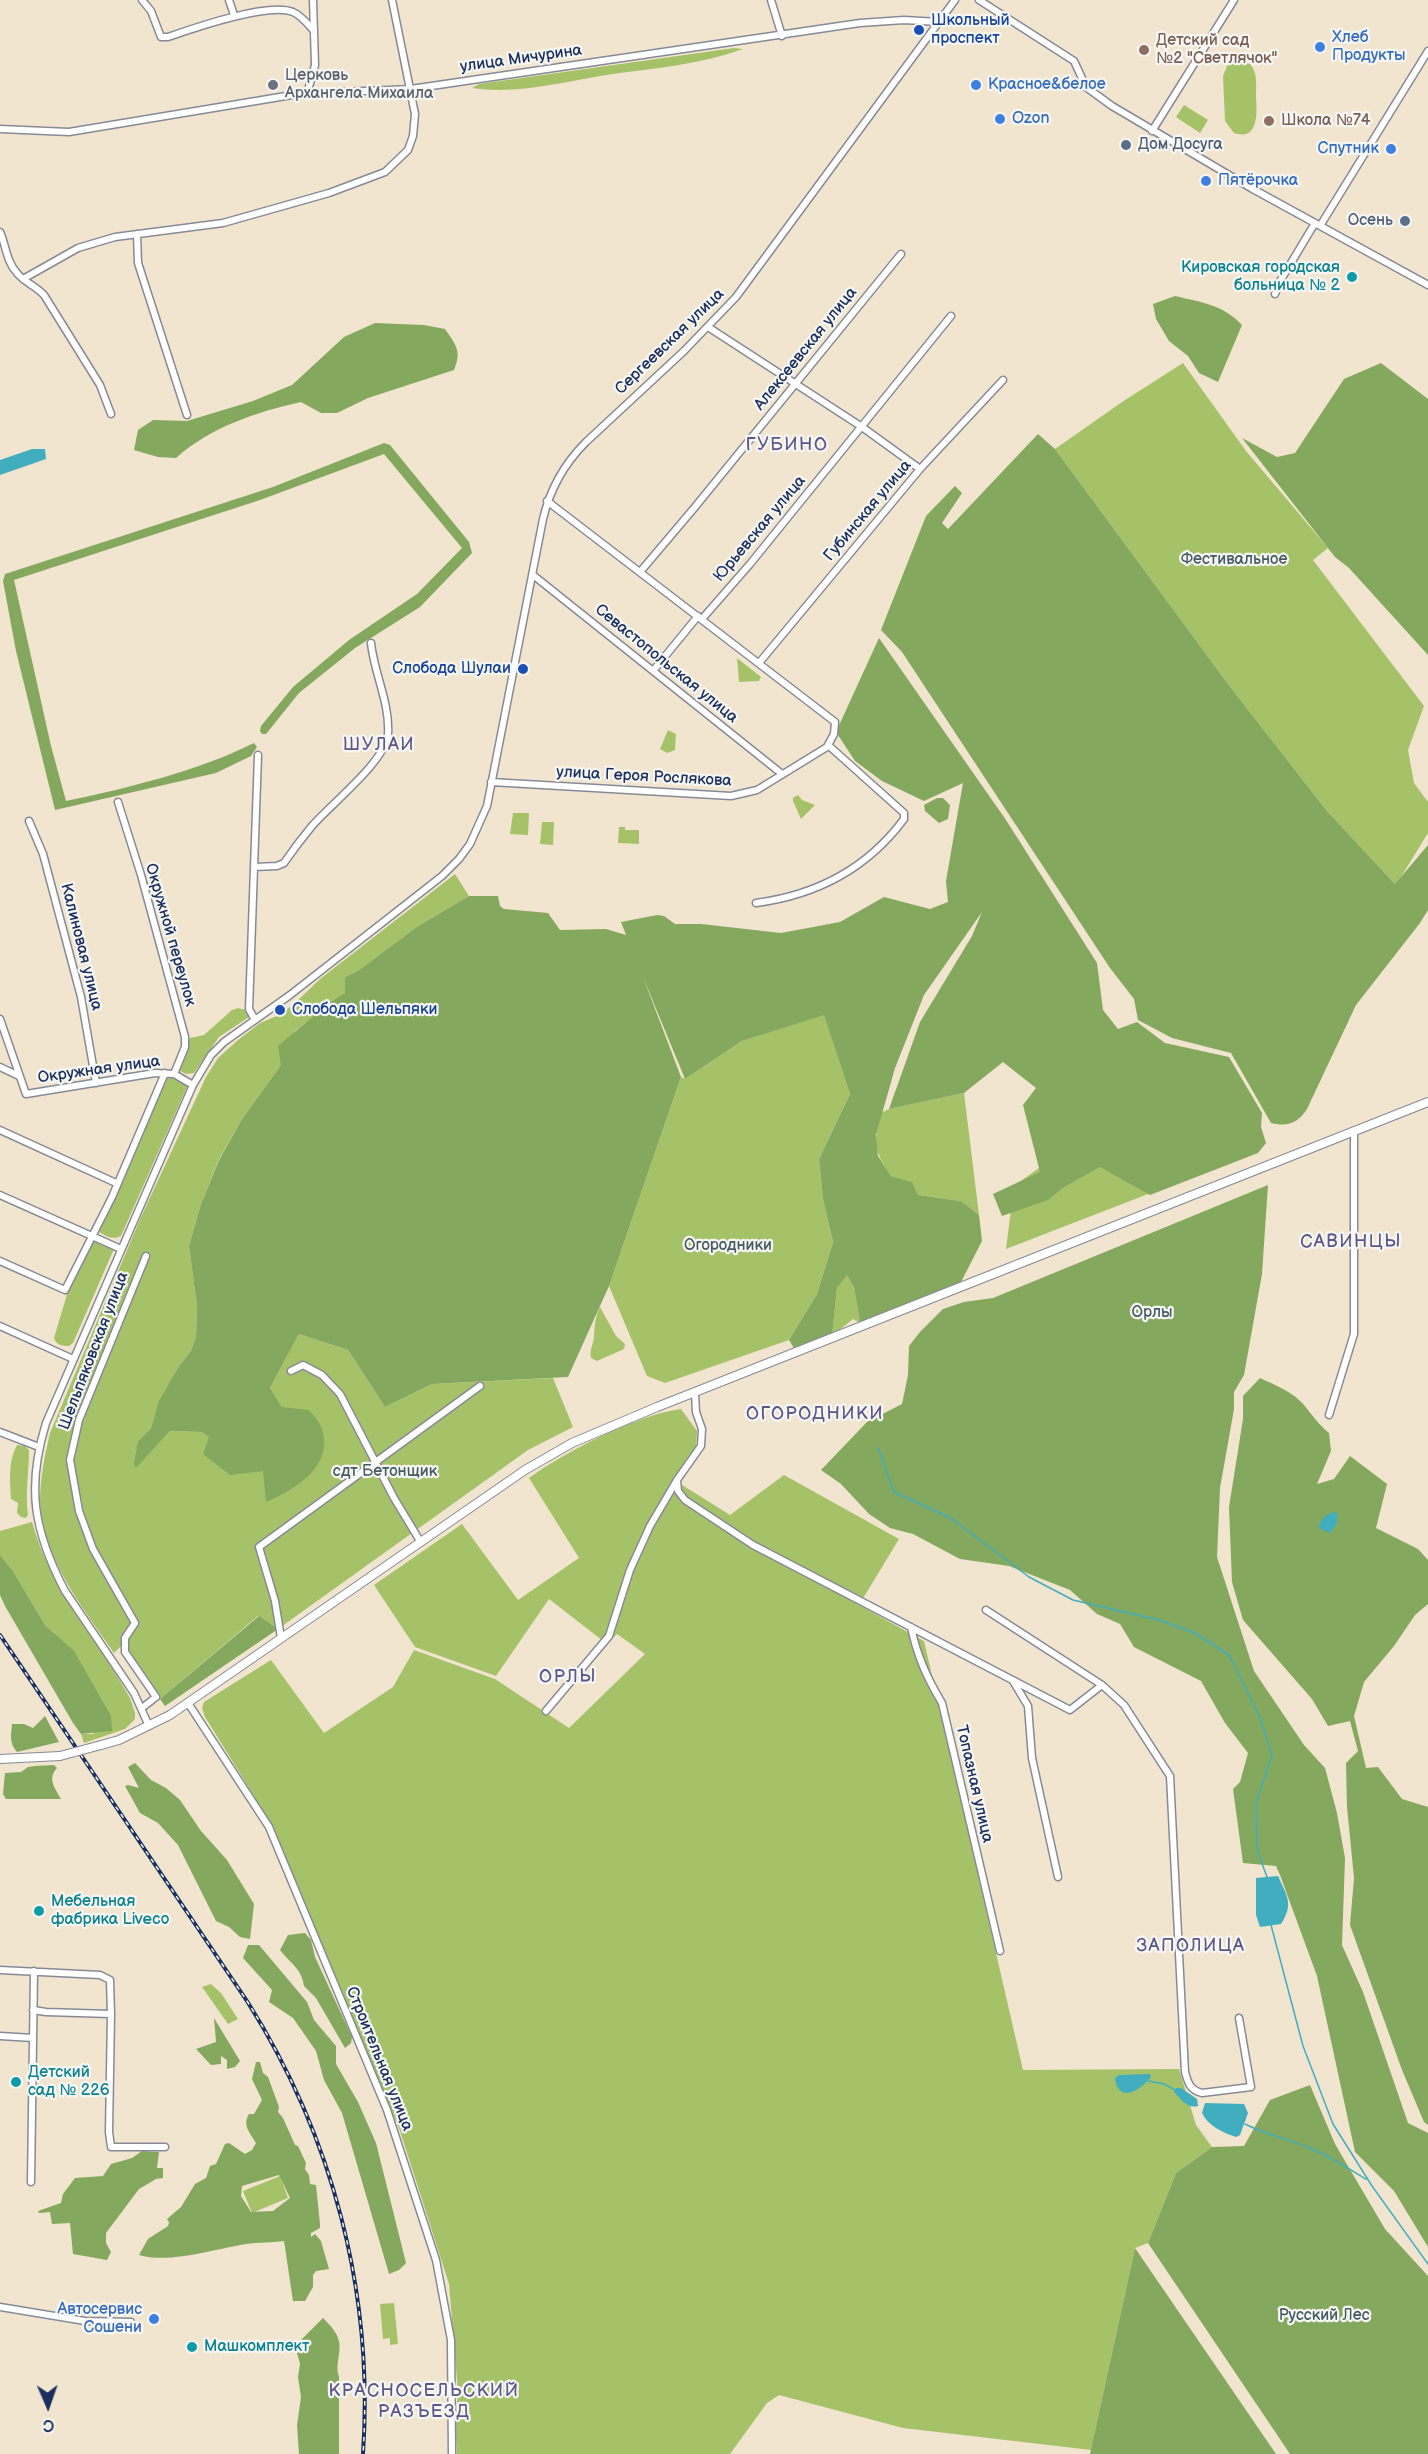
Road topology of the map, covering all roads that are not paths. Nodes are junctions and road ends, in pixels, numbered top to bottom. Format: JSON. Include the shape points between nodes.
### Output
{"nodes":[{"id":1,"x":142,"y":0,"type":"edge"},
{"id":2,"x":229,"y":0,"type":"edge"},
{"id":3,"x":313,"y":0,"type":"edge"},
{"id":4,"x":392,"y":0,"type":"edge"},
{"id":5,"x":771,"y":0,"type":"edge"},
{"id":6,"x":954,"y":0,"type":"edge"},
{"id":7,"x":979,"y":0,"type":"edge"},
{"id":8,"x":1234,"y":0,"type":"edge"},
{"id":9,"x":234,"y":15,"type":"junction"},
{"id":10,"x":939,"y":22,"type":"junction"},
{"id":11,"x":314,"y":31,"type":"junction"},
{"id":12,"x":782,"y":36,"type":"junction"},
{"id":13,"x":1428,"y":51,"type":"edge"},
{"id":14,"x":411,"y":89,"type":"junction"},
{"id":15,"x":307,"y":94,"type":"junction"},
{"id":16,"x":0,"y":129,"type":"edge"},
{"id":17,"x":1152,"y":131,"type":"junction"},
{"id":18,"x":1318,"y":225,"type":"junction"},
{"id":19,"x":0,"y":232,"type":"edge"},
{"id":20,"x":137,"y":234,"type":"junction"},
{"id":21,"x":902,"y":254,"type":"dead end"},
{"id":22,"x":23,"y":279,"type":"junction"},
{"id":23,"x":1428,"y":285,"type":"edge"},
{"id":24,"x":1275,"y":294,"type":"dead end"},
{"id":25,"x":951,"y":316,"type":"dead end"},
{"id":26,"x":708,"y":327,"type":"junction"},
{"id":27,"x":1003,"y":380,"type":"dead end"},
{"id":28,"x":795,"y":385,"type":"junction"},
{"id":29,"x":111,"y":414,"type":"dead end"},
{"id":30,"x":187,"y":415,"type":"dead end"},
{"id":31,"x":862,"y":426,"type":"junction"},
{"id":32,"x":920,"y":469,"type":"junction"},
{"id":33,"x":548,"y":501,"type":"junction"},
{"id":34,"x":640,"y":572,"type":"junction"},
{"id":35,"x":533,"y":575,"type":"junction"},
{"id":36,"x":700,"y":618,"type":"junction"},
{"id":37,"x":371,"y":643,"type":"dead end"},
{"id":38,"x":759,"y":663,"type":"junction"},
{"id":39,"x":653,"y":671,"type":"junction"},
{"id":40,"x":828,"y":745,"type":"junction"},
{"id":41,"x":258,"y":755,"type":"dead end"},
{"id":42,"x":782,"y":774,"type":"junction"},
{"id":43,"x":491,"y":783,"type":"junction"},
{"id":44,"x":118,"y":802,"type":"dead end"},
{"id":45,"x":29,"y":821,"type":"dead end"},
{"id":46,"x":254,"y":867,"type":"junction"},
{"id":47,"x":756,"y":903,"type":"dead end"},
{"id":48,"x":0,"y":1019,"type":"edge"},
{"id":49,"x":255,"y":1020,"type":"junction"},
{"id":50,"x":0,"y":1067,"type":"edge"},
{"id":51,"x":165,"y":1073,"type":"junction"},
{"id":52,"x":174,"y":1074,"type":"junction"},
{"id":53,"x":19,"y":1076,"type":"junction"},
{"id":54,"x":96,"y":1083,"type":"junction"},
{"id":55,"x":193,"y":1085,"type":"junction"},
{"id":56,"x":1428,"y":1102,"type":"edge"},
{"id":57,"x":0,"y":1130,"type":"edge"},
{"id":58,"x":1354,"y":1131,"type":"junction"},
{"id":59,"x":116,"y":1183,"type":"junction"},
{"id":60,"x":0,"y":1195,"type":"edge"},
{"id":61,"x":92,"y":1236,"type":"junction"},
{"id":62,"x":121,"y":1249,"type":"junction"},
{"id":63,"x":146,"y":1256,"type":"dead end"},
{"id":64,"x":0,"y":1261,"type":"edge"},
{"id":65,"x":0,"y":1326,"type":"edge"},
{"id":66,"x":73,"y":1359,"type":"junction"},
{"id":67,"x":291,"y":1371,"type":"dead end"},
{"id":68,"x":480,"y":1386,"type":"dead end"},
{"id":69,"x":695,"y":1394,"type":"junction"},
{"id":70,"x":1329,"y":1415,"type":"dead end"},
{"id":71,"x":0,"y":1432,"type":"edge"},
{"id":72,"x":39,"y":1447,"type":"junction"},
{"id":73,"x":375,"y":1463,"type":"junction"},
{"id":74,"x":676,"y":1479,"type":"junction"},
{"id":75,"x":420,"y":1541,"type":"junction"},
{"id":76,"x":986,"y":1610,"type":"dead end"},
{"id":77,"x":911,"y":1627,"type":"junction"},
{"id":78,"x":281,"y":1638,"type":"junction"},
{"id":79,"x":1013,"y":1681,"type":"junction"},
{"id":80,"x":1102,"y":1685,"type":"junction"},
{"id":81,"x":188,"y":1703,"type":"junction"},
{"id":82,"x":142,"y":1708,"type":"junction"},
{"id":83,"x":546,"y":1711,"type":"dead end"},
{"id":84,"x":149,"y":1726,"type":"junction"},
{"id":85,"x":0,"y":1759,"type":"edge"},
{"id":86,"x":1058,"y":1878,"type":"dead end"},
{"id":87,"x":1000,"y":1951,"type":"dead end"},
{"id":88,"x":0,"y":1970,"type":"edge"},
{"id":89,"x":34,"y":1971,"type":"junction"},
{"id":90,"x":33,"y":2010,"type":"junction"},
{"id":91,"x":111,"y":2014,"type":"junction"},
{"id":92,"x":1239,"y":2018,"type":"dead end"},
{"id":93,"x":0,"y":2036,"type":"edge"},
{"id":94,"x":33,"y":2038,"type":"junction"},
{"id":95,"x":165,"y":2147,"type":"dead end"},
{"id":96,"x":32,"y":2182,"type":"dead end"},
{"id":97,"x":0,"y":2307,"type":"edge"},
{"id":98,"x":131,"y":2322,"type":"dead end"},
{"id":99,"x":452,"y":2454,"type":"edge"}],
"edges":[{"from":1,"to":9,"type":"street","via":[[161,37]]},
{"from":2,"to":9,"type":"street"},
{"from":3,"to":11,"type":"street"},
{"from":4,"to":14,"type":"street"},
{"from":5,"to":12,"type":"street"},
{"from":6,"to":10,"type":"street","name":"Сергеевская улица"},
{"from":7,"to":17,"type":"street","via":[[1074,61],[1089,90]]},
{"from":8,"to":17,"type":"street"},
{"from":9,"to":11,"type":"street","via":[[285,10],[305,20]]},
{"from":10,"to":12,"type":"street","name":"улица Мичурина","via":[[860,23]]},
{"from":10,"to":26,"type":"street","name":"Сергеевская улица","via":[[736,297]]},
{"from":11,"to":15,"type":"street","via":[[315,64]]},
{"from":12,"to":14,"type":"street","name":"улица Мичурина"},
{"from":13,"to":18,"type":"street"},
{"from":14,"to":15,"type":"street","name":"улица Мичурина"},
{"from":14,"to":20,"type":"street","via":[[413,136],[408,150],[385,172],[329,193],[223,223]]},
{"from":15,"to":16,"type":"street","name":"улица Мичурина","via":[[69,132]]},
{"from":17,"to":18,"type":"street"},
{"from":18,"to":23,"type":"street"},
{"from":18,"to":24,"type":"street"},
{"from":19,"to":22,"type":"street","via":[[7,256]]},
{"from":20,"to":22,"type":"street","via":[[78,248]]},
{"from":20,"to":30,"type":"street","via":[[138,263]]},
{"from":21,"to":28,"type":"street","name":"Алексеевская улица"},
{"from":22,"to":29,"type":"street","via":[[44,295],[100,385]]},
{"from":25,"to":31,"type":"street","name":"Юрьевская улица"},
{"from":26,"to":28,"type":"street"},
{"from":26,"to":33,"type":"street","name":"Сергеевская улица","via":[[571,456]]},
{"from":27,"to":32,"type":"street","name":"Губинская улица"},
{"from":28,"to":31,"type":"street"},
{"from":28,"to":34,"type":"street","name":"Алексеевская улица"},
{"from":31,"to":32,"type":"street"},
{"from":31,"to":36,"type":"street","name":"Юрьевская улица","via":[[750,564]]},
{"from":32,"to":38,"type":"street","name":"Губинская улица"},
{"from":33,"to":34,"type":"street"},
{"from":33,"to":35,"type":"street","name":"Сергеевская улица"},
{"from":34,"to":36,"type":"street"},
{"from":35,"to":39,"type":"street","name":"Севастопольская улица"},
{"from":35,"to":43,"type":"street","name":"Сергеевская улица"},
{"from":36,"to":38,"type":"street"},
{"from":36,"to":39,"type":"street","name":"Юрьевская улица"},
{"from":37,"to":46,"type":"street","via":[[388,721],[386,745],[284,863]]},
{"from":38,"to":40,"type":"street","via":[[835,722]]},
{"from":39,"to":42,"type":"street","name":"Севастопольская улица"},
{"from":40,"to":42,"type":"street","name":"улица Героя Рослякова"},
{"from":40,"to":47,"type":"street","via":[[904,813],[904,819],[874,853],[830,883],[788,898]]},
{"from":41,"to":46,"type":"street"},
{"from":42,"to":43,"type":"street","name":"улица Героя Рослякова","via":[[757,790],[721,797]]},
{"from":43,"to":49,"type":"street","name":"Сергеевская улица","via":[[479,826],[459,859],[370,934]]},
{"from":44,"to":52,"type":"street","name":"Окружной переулок","via":[[185,1037]]},
{"from":45,"to":54,"type":"street","name":"Калиновая улица","via":[[43,854],[81,997]]},
{"from":46,"to":49,"type":"street","via":[[249,1009]]},
{"from":48,"to":53,"type":"street","name":"Окружная улица"},
{"from":49,"to":55,"type":"street","name":"Сергеевская улица","via":[[224,1042]]},
{"from":50,"to":53,"type":"street","name":"Окружная улица"},
{"from":51,"to":52,"type":"street","name":"Окружная улица"},
{"from":51,"to":54,"type":"street","name":"Окружная улица"},
{"from":51,"to":59,"type":"street"},
{"from":52,"to":55,"type":"street","name":"Окружная улица"},
{"from":53,"to":54,"type":"street","name":"Окружная улица","via":[[26,1094]]},
{"from":55,"to":62,"type":"street","name":"Сергеевская улица"},
{"from":56,"to":58,"type":"main road"},
{"from":57,"to":59,"type":"street"},
{"from":58,"to":69,"type":"main road"},
{"from":58,"to":70,"type":"street","via":[[1354,1334]]},
{"from":59,"to":61,"type":"street"},
{"from":60,"to":61,"type":"street"},
{"from":61,"to":62,"type":"street"},
{"from":61,"to":64,"type":"street","via":[[65,1290]]},
{"from":62,"to":66,"type":"street","name":"Сергеевская улица"},
{"from":63,"to":82,"type":"street","name":"Шельпяковская улица","via":[[79,1420],[70,1460],[79,1511],[93,1549],[135,1623],[125,1638],[125,1652],[156,1697]]},
{"from":65,"to":66,"type":"street"},
{"from":66,"to":72,"type":"street","name":"Сергеевская улица"},
{"from":67,"to":73,"type":"street","via":[[303,1365],[322,1375],[340,1394]]},
{"from":68,"to":73,"type":"street"},
{"from":69,"to":74,"type":"street","via":[[702,1428],[701,1446]]},
{"from":69,"to":75,"type":"main road","via":[[572,1443],[501,1485]]},
{"from":71,"to":72,"type":"street"},
{"from":72,"to":82,"type":"street","name":"Сергеевская улица","via":[[34,1509],[47,1554],[65,1591]]},
{"from":73,"to":75,"type":"street"},
{"from":73,"to":78,"type":"street","via":[[259,1547]]},
{"from":74,"to":77,"type":"street","via":[[685,1500],[753,1545]]},
{"from":74,"to":83,"type":"street","via":[[630,1570],[609,1636]]},
{"from":75,"to":78,"type":"main road"},
{"from":76,"to":80,"type":"street"},
{"from":77,"to":79,"type":"street"},
{"from":77,"to":87,"type":"street","name":"Топазная улица","via":[[925,1674],[942,1703]]},
{"from":78,"to":81,"type":"main road"},
{"from":79,"to":80,"type":"street","via":[[1070,1710]]},
{"from":79,"to":86,"type":"street","via":[[1028,1706],[1032,1758]]},
{"from":80,"to":92,"type":"street","via":[[1124,1705],[1170,1776],[1185,2072],[1195,2091],[1251,2087]]},
{"from":81,"to":84,"type":"main road"},
{"from":81,"to":99,"type":"street","name":"Строительная улица","via":[[269,1827],[387,2110],[435,2260],[451,2340]]},
{"from":82,"to":84,"type":"street","name":"Сергеевская улица"},
{"from":84,"to":85,"type":"main road","bridge":true,"via":[[118,1740],[60,1756]]},
{"from":88,"to":89,"type":"street"},
{"from":89,"to":90,"type":"street"},
{"from":89,"to":91,"type":"street","via":[[100,1975],[110,1980]]},
{"from":90,"to":91,"type":"street"},
{"from":90,"to":94,"type":"street"},
{"from":91,"to":95,"type":"street","via":[[111,2147]]},
{"from":93,"to":94,"type":"street"},
{"from":94,"to":96,"type":"street"},
{"from":97,"to":98,"type":"street","via":[[85,2321]]}]}
